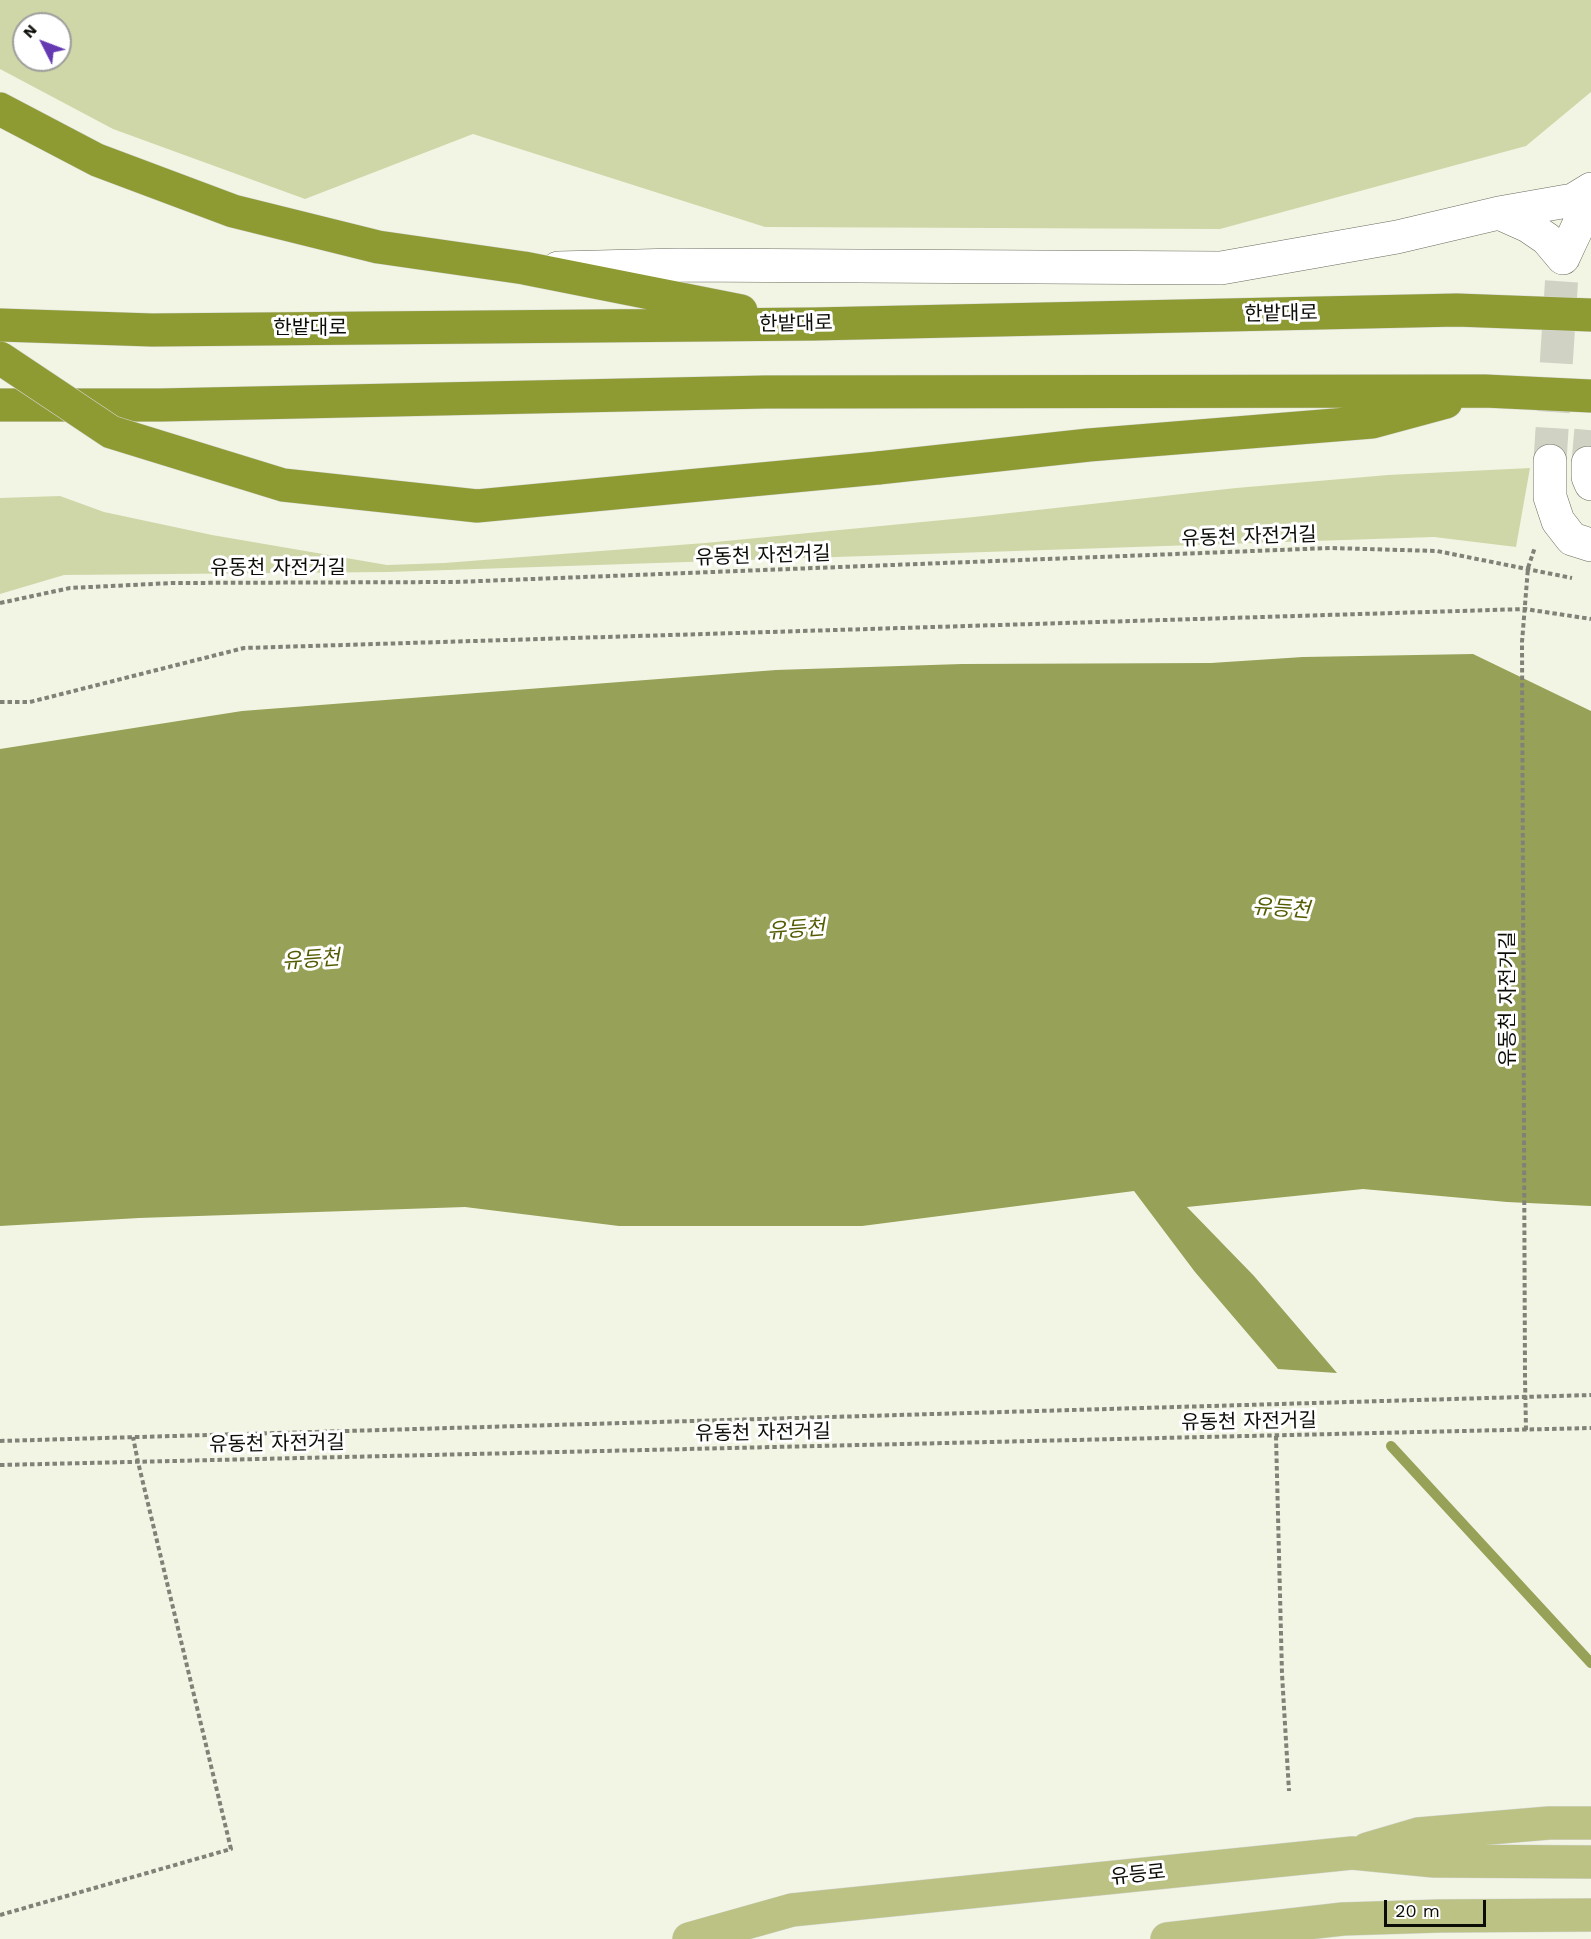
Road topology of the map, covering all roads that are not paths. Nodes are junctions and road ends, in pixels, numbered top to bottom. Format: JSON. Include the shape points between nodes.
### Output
{"nodes":[{"id":1,"x":0,"y":109,"type":"edge"},
{"id":2,"x":1591,"y":189,"type":"edge"},
{"id":3,"x":1591,"y":208,"type":"edge"},
{"id":4,"x":1499,"y":213,"type":"junction"},
{"id":5,"x":524,"y":268,"type":"junction"},
{"id":6,"x":1591,"y":315,"type":"edge"},
{"id":7,"x":814,"y":324,"type":"junction"},
{"id":8,"x":0,"y":325,"type":"edge"},
{"id":9,"x":0,"y":358,"type":"edge"},
{"id":10,"x":1485,"y":391,"type":"junction"},
{"id":11,"x":1591,"y":396,"type":"edge"},
{"id":12,"x":0,"y":405,"type":"edge"},
{"id":13,"x":1550,"y":461,"type":"tunnel mouth"},
{"id":14,"x":1591,"y":545,"type":"edge"},
{"id":15,"x":1591,"y":1823,"type":"edge"},
{"id":16,"x":1352,"y":1853,"type":"junction"},
{"id":17,"x":1591,"y":1862,"type":"edge"},
{"id":18,"x":1591,"y":1915,"type":"edge"},
{"id":19,"x":1343,"y":1920,"type":"junction"},
{"id":20,"x":689,"y":1939,"type":"edge"},
{"id":21,"x":1167,"y":1939,"type":"edge"},
{"id":22,"x":1396,"y":1939,"type":"edge"}],
"edges":[{"from":1,"to":5,"type":"highway","via":[[97,160],[233,211],[378,246]]},
{"from":2,"to":4,"type":"street","via":[[1573,200]]},
{"from":3,"to":4,"type":"street","via":[[1563,258],[1547,239]]},
{"from":4,"to":5,"type":"street","via":[[1397,237],[1221,268]]},
{"from":5,"to":7,"type":"highway"},
{"from":6,"to":7,"type":"highway","name":"한밭대로","via":[[1457,310]]},
{"from":7,"to":8,"type":"highway","name":"한밭대로","via":[[152,330]]},
{"from":9,"to":10,"type":"highway","bridge":true,"via":[[111,432],[282,485],[477,506],[1089,445],[1372,422]]},
{"from":10,"to":11,"type":"highway"},
{"from":10,"to":12,"type":"highway","via":[[765,392]]},
{"from":13,"to":14,"type":"street","via":[[1550,497],[1558,521],[1572,539]]},
{"from":15,"to":16,"type":"main road","via":[[1418,1834]]},
{"from":16,"to":17,"type":"main road","name":"유등로","via":[[1434,1861]]},
{"from":16,"to":20,"type":"main road","name":"유등로","via":[[792,1910]]},
{"from":18,"to":19,"type":"main road"},
{"from":19,"to":21,"type":"main road"},
{"from":19,"to":22,"type":"main road"}]}
